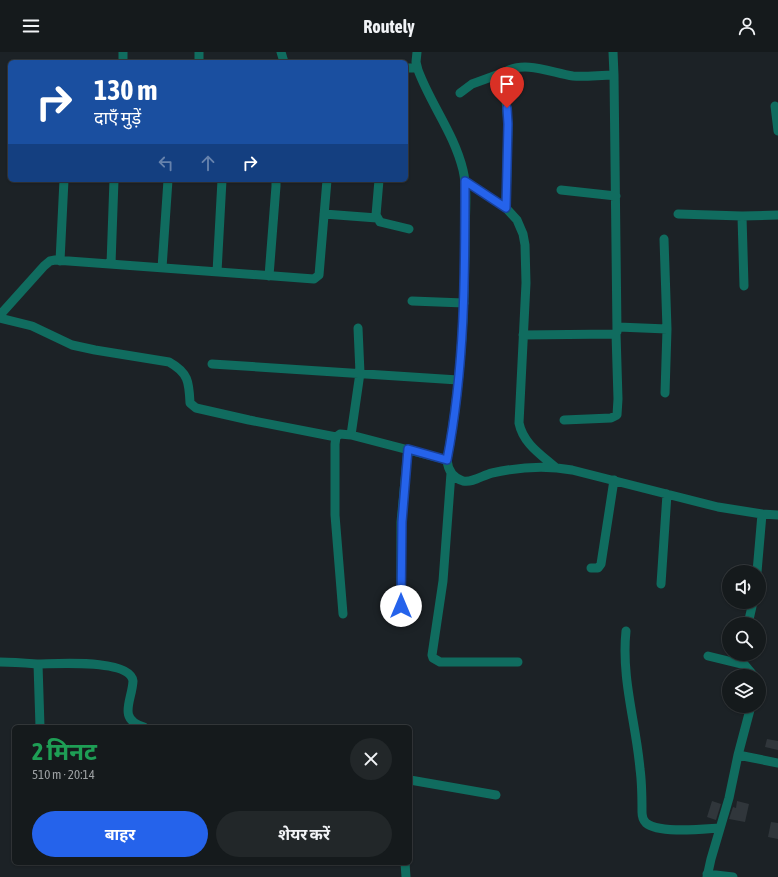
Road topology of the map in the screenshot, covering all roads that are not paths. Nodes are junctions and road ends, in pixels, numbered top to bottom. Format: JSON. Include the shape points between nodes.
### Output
{"nodes":[{"id":1,"x":417,"y":52,"type":"edge"},
{"id":2,"x":613,"y":52,"type":"edge"},
{"id":3,"x":408,"y":68,"type":"edge"},
{"id":4,"x":417,"y":68,"type":"junction"},
{"id":5,"x":505,"y":72,"type":"junction"},
{"id":6,"x":614,"y":75,"type":"junction"},
{"id":7,"x":460,"y":93,"type":"dead end"},
{"id":8,"x":776,"y":106,"type":"dead end"},
{"id":9,"x":778,"y":131,"type":"edge"},
{"id":10,"x":465,"y":181,"type":"junction"},
{"id":11,"x":64,"y":182,"type":"edge"},
{"id":12,"x":114,"y":182,"type":"edge"},
{"id":13,"x":168,"y":182,"type":"edge"},
{"id":14,"x":222,"y":182,"type":"edge"},
{"id":15,"x":276,"y":182,"type":"edge"},
{"id":16,"x":327,"y":182,"type":"edge"},
{"id":17,"x":379,"y":182,"type":"edge"},
{"id":18,"x":561,"y":190,"type":"dead end"},
{"id":19,"x":616,"y":196,"type":"junction"},
{"id":20,"x":506,"y":208,"type":"junction"},
{"id":21,"x":324,"y":214,"type":"junction"},
{"id":22,"x":678,"y":214,"type":"dead end"},
{"id":23,"x":778,"y":215,"type":"edge"},
{"id":24,"x":742,"y":216,"type":"junction"},
{"id":25,"x":377,"y":218,"type":"junction"},
{"id":26,"x":409,"y":229,"type":"dead end"},
{"id":27,"x":664,"y":239,"type":"dead end"},
{"id":28,"x":60,"y":261,"type":"junction"},
{"id":29,"x":111,"y":264,"type":"junction"},
{"id":30,"x":162,"y":268,"type":"junction"},
{"id":31,"x":217,"y":272,"type":"junction"},
{"id":32,"x":269,"y":276,"type":"junction"},
{"id":33,"x":744,"y":286,"type":"dead end"},
{"id":34,"x":412,"y":300,"type":"dead end"},
{"id":35,"x":464,"y":303,"type":"junction"},
{"id":36,"x":0,"y":315,"type":"edge"},
{"id":37,"x":0,"y":318,"type":"edge"},
{"id":38,"x":358,"y":328,"type":"dead end"},
{"id":39,"x":667,"y":329,"type":"junction"},
{"id":40,"x":617,"y":330,"type":"junction"},
{"id":41,"x":523,"y":335,"type":"junction"},
{"id":42,"x":212,"y":364,"type":"dead end"},
{"id":43,"x":360,"y":373,"type":"junction"},
{"id":44,"x":458,"y":380,"type":"junction"},
{"id":45,"x":665,"y":394,"type":"dead end"},
{"id":46,"x":564,"y":420,"type":"dead end"},
{"id":47,"x":351,"y":435,"type":"junction"},
{"id":48,"x":336,"y":437,"type":"junction"},
{"id":49,"x":408,"y":449,"type":"junction"},
{"id":50,"x":447,"y":460,"type":"junction"},
{"id":51,"x":555,"y":467,"type":"junction"},
{"id":52,"x":451,"y":473,"type":"junction"},
{"id":53,"x":614,"y":480,"type":"junction"},
{"id":54,"x":667,"y":494,"type":"junction"},
{"id":55,"x":762,"y":514,"type":"junction"},
{"id":56,"x":778,"y":515,"type":"edge"},
{"id":57,"x":758,"y":565,"type":"edge"},
{"id":58,"x":591,"y":568,"type":"dead end"},
{"id":59,"x":661,"y":584,"type":"dead end"},
{"id":60,"x":401,"y":606,"type":"dead end"},
{"id":61,"x":343,"y":614,"type":"dead end"},
{"id":62,"x":626,"y":632,"type":"dead end"},
{"id":63,"x":708,"y":656,"type":"dead end"},
{"id":64,"x":742,"y":661,"type":"edge"},
{"id":65,"x":0,"y":662,"type":"edge"},
{"id":66,"x":518,"y":662,"type":"dead end"},
{"id":67,"x":38,"y":664,"type":"junction"},
{"id":68,"x":744,"y":665,"type":"junction"},
{"id":69,"x":748,"y":669,"type":"edge"},
{"id":70,"x":749,"y":713,"type":"edge"},
{"id":71,"x":40,"y":725,"type":"edge"},
{"id":72,"x":139,"y":725,"type":"edge"},
{"id":73,"x":738,"y":754,"type":"junction"},
{"id":74,"x":778,"y":763,"type":"edge"},
{"id":75,"x":412,"y":780,"type":"edge"},
{"id":76,"x":496,"y":795,"type":"dead end"},
{"id":77,"x":720,"y":828,"type":"junction"},
{"id":78,"x":405,"y":865,"type":"edge"},
{"id":79,"x":707,"y":876,"type":"edge"},
{"id":80,"x":406,"y":877,"type":"edge"},
{"id":81,"x":733,"y":877,"type":"edge"}],
"edges":[{"from":1,"to":4,"type":"street"},
{"from":2,"to":6,"type":"street"},
{"from":3,"to":4,"type":"street"},
{"from":4,"to":10,"type":"street","via":[[453,141]]},
{"from":5,"to":6,"type":"street","via":[[530,67],[571,75]]},
{"from":5,"to":7,"type":"street","via":[[472,84]]},
{"from":5,"to":20,"type":"street","via":[[508,124]]},
{"from":6,"to":19,"type":"street"},
{"from":8,"to":9,"type":"street"},
{"from":10,"to":20,"type":"street"},
{"from":10,"to":35,"type":"street"},
{"from":11,"to":28,"type":"street"},
{"from":12,"to":29,"type":"street"},
{"from":13,"to":30,"type":"street"},
{"from":14,"to":31,"type":"street"},
{"from":15,"to":32,"type":"street"},
{"from":16,"to":21,"type":"street"},
{"from":17,"to":25,"type":"street"},
{"from":18,"to":19,"type":"street"},
{"from":19,"to":40,"type":"street"},
{"from":20,"to":41,"type":"street","via":[[521,228],[525,246]]},
{"from":21,"to":25,"type":"street"},
{"from":21,"to":32,"type":"street","via":[[317,278]]},
{"from":22,"to":24,"type":"street"},
{"from":23,"to":24,"type":"street"},
{"from":24,"to":33,"type":"street"},
{"from":25,"to":26,"type":"street","via":[[380,222]]},
{"from":27,"to":39,"type":"street"},
{"from":28,"to":29,"type":"street"},
{"from":28,"to":36,"type":"street","via":[[50,261],[44,266]]},
{"from":29,"to":30,"type":"street"},
{"from":30,"to":31,"type":"street"},
{"from":31,"to":32,"type":"street"},
{"from":34,"to":35,"type":"street"},
{"from":35,"to":44,"type":"street"},
{"from":37,"to":48,"type":"street","via":[[37,328],[72,345],[169,362],[177,366],[186,377],[189,383],[190,403],[196,408]]},
{"from":38,"to":43,"type":"street"},
{"from":39,"to":40,"type":"street"},
{"from":39,"to":45,"type":"street"},
{"from":40,"to":41,"type":"street"},
{"from":40,"to":46,"type":"street","via":[[617,415],[611,418]]},
{"from":41,"to":51,"type":"street","via":[[518,419],[520,431],[533,448]]},
{"from":42,"to":43,"type":"street"},
{"from":43,"to":44,"type":"street"},
{"from":43,"to":47,"type":"street"},
{"from":44,"to":50,"type":"street"},
{"from":47,"to":48,"type":"street","via":[[340,434]]},
{"from":47,"to":49,"type":"street"},
{"from":48,"to":61,"type":"street","via":[[335,515]]},
{"from":49,"to":50,"type":"street"},
{"from":49,"to":60,"type":"street","via":[[401,528]]},
{"from":50,"to":52,"type":"street"},
{"from":51,"to":52,"type":"street","via":[[525,467],[493,472],[470,481],[458,479]]},
{"from":51,"to":53,"type":"street"},
{"from":52,"to":66,"type":"street","via":[[443,581],[432,655],[440,662]]},
{"from":53,"to":54,"type":"street"},
{"from":53,"to":58,"type":"street","via":[[601,564],[600,567]]},
{"from":54,"to":55,"type":"street","via":[[718,507]]},
{"from":54,"to":59,"type":"street"},
{"from":55,"to":56,"type":"street"},
{"from":55,"to":57,"type":"street"},
{"from":62,"to":77,"type":"street","via":[[625,664],[640,768],[643,818],[650,825],[670,830]]},
{"from":63,"to":68,"type":"street"},
{"from":64,"to":68,"type":"street"},
{"from":65,"to":67,"type":"street"},
{"from":67,"to":71,"type":"street"},
{"from":67,"to":72,"type":"street","via":[[101,664],[126,671],[134,681],[127,709],[128,715]]},
{"from":68,"to":69,"type":"street"},
{"from":70,"to":73,"type":"street"},
{"from":73,"to":74,"type":"street"},
{"from":73,"to":77,"type":"street","via":[[730,798]]},
{"from":75,"to":76,"type":"street"},
{"from":77,"to":79,"type":"street"},
{"from":78,"to":80,"type":"street"},
{"from":79,"to":81,"type":"street"}]}
